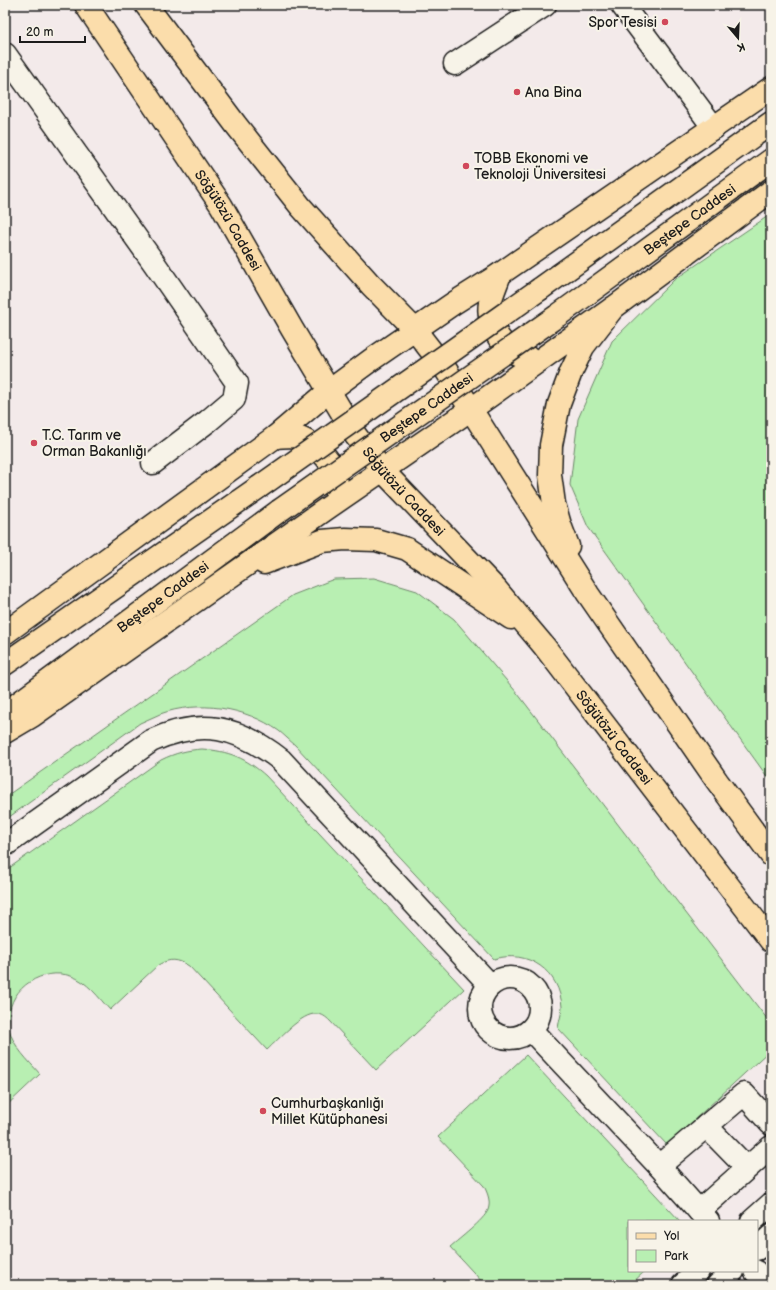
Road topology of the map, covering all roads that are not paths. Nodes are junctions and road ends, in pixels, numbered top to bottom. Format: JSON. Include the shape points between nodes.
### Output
{"nodes":[{"id":1,"x":86,"y":5,"type":"edge"},
{"id":2,"x":146,"y":5,"type":"edge"},
{"id":3,"x":545,"y":5,"type":"edge"},
{"id":4,"x":622,"y":5,"type":"edge"},
{"id":5,"x":5,"y":54,"type":"edge"},
{"id":6,"x":455,"y":64,"type":"dead end"},
{"id":7,"x":771,"y":88,"type":"edge"},
{"id":8,"x":771,"y":123,"type":"edge"},
{"id":9,"x":714,"y":128,"type":"junction"},
{"id":10,"x":771,"y":160,"type":"edge"},
{"id":11,"x":771,"y":191,"type":"edge"},
{"id":12,"x":500,"y":274,"type":"junction"},
{"id":13,"x":613,"y":308,"type":"junction"},
{"id":14,"x":415,"y":330,"type":"junction"},
{"id":15,"x":551,"y":351,"type":"junction"},
{"id":16,"x":329,"y":391,"type":"junction"},
{"id":17,"x":470,"y":410,"type":"junction"},
{"id":18,"x":275,"y":437,"type":"junction"},
{"id":19,"x":153,"y":463,"type":"dead end"},
{"id":20,"x":383,"y":471,"type":"junction"},
{"id":21,"x":326,"y":509,"type":"junction"},
{"id":22,"x":233,"y":575,"type":"junction"},
{"id":23,"x":588,"y":594,"type":"junction"},
{"id":24,"x":532,"y":631,"type":"junction"},
{"id":25,"x":5,"y":633,"type":"edge"},
{"id":26,"x":5,"y":664,"type":"edge"},
{"id":27,"x":5,"y":713,"type":"edge"},
{"id":28,"x":5,"y":732,"type":"edge"},
{"id":29,"x":5,"y":845,"type":"edge"},
{"id":30,"x":771,"y":855,"type":"edge"},
{"id":31,"x":771,"y":941,"type":"edge"},
{"id":32,"x":490,"y":985,"type":"junction"},
{"id":33,"x":531,"y":1030,"type":"junction"},
{"id":34,"x":768,"y":1116,"type":"edge"},
{"id":35,"x":706,"y":1126,"type":"junction"},
{"id":36,"x":771,"y":1147,"type":"edge"},
{"id":37,"x":659,"y":1166,"type":"junction"},
{"id":38,"x":747,"y":1168,"type":"junction"},
{"id":39,"x":771,"y":1204,"type":"edge"},
{"id":40,"x":704,"y":1216,"type":"edge"},
{"id":41,"x":753,"y":1220,"type":"edge"},
{"id":42,"x":771,"y":1236,"type":"edge"},
{"id":43,"x":758,"y":1248,"type":"edge"},
{"id":44,"x":697,"y":1272,"type":"edge"},
{"id":45,"x":732,"y":1272,"type":"edge"},
{"id":46,"x":756,"y":1272,"type":"edge"},
{"id":47,"x":683,"y":1285,"type":"edge"},
{"id":48,"x":718,"y":1285,"type":"edge"},
{"id":49,"x":768,"y":1285,"type":"edge"}],
"edges":[{"from":1,"to":16,"type":"main road","name":"Söğütözü Caddesi","via":[[221,206]]},
{"from":2,"to":14,"type":"main road","via":[[236,126],[301,207]]},
{"from":3,"to":6,"type":"street"},
{"from":4,"to":9,"type":"street"},
{"from":5,"to":19,"type":"street","via":[[237,383],[234,399]]},
{"from":7,"to":9,"type":"main road"},
{"from":8,"to":26,"type":"main road","bridge":true,"via":[[540,289]]},
{"from":9,"to":12,"type":"main road"},
{"from":10,"to":27,"type":"main road","name":"Beştepe Caddesi","bridge":true,"via":[[557,316],[279,511]]},
{"from":11,"to":13,"type":"main road"},
{"from":12,"to":14,"type":"main road"},
{"from":12,"to":15,"type":"main road","via":[[490,304],[494,330],[515,354],[533,358]]},
{"from":13,"to":15,"type":"main road"},
{"from":13,"to":23,"type":"main road","via":[[583,347],[571,372],[559,404],[551,445],[550,476],[554,504]]},
{"from":14,"to":16,"type":"main road"},
{"from":14,"to":17,"type":"main road","via":[[446,370]]},
{"from":15,"to":17,"type":"main road"},
{"from":16,"to":18,"type":"main road"},
{"from":16,"to":20,"type":"main road","name":"Söğütözü Caddesi","via":[[356,436]]},
{"from":17,"to":20,"type":"main road"},
{"from":17,"to":23,"type":"main road"},
{"from":18,"to":21,"type":"main road","via":[[296,436],[310,442],[328,459],[336,474],[337,486]]},
{"from":18,"to":25,"type":"main road"},
{"from":20,"to":21,"type":"main road"},
{"from":20,"to":24,"type":"main road","name":"Söğütözü Caddesi","via":[[496,589]]},
{"from":21,"to":22,"type":"main road"},
{"from":22,"to":24,"type":"main road","via":[[322,541],[376,540],[407,549]]},
{"from":22,"to":28,"type":"main road","via":[[32,716]]},
{"from":23,"to":30,"type":"main road"},
{"from":24,"to":31,"type":"main road","name":"Söğütözü Caddesi"},
{"from":29,"to":32,"type":"street","via":[[151,742],[167,734],[202,728],[235,733],[266,748],[281,760]]},
{"from":32,"to":33,"type":"street","via":[[497,980],[517,978],[533,988],[539,997],[541,1007],[538,1020]]},
{"from":32,"to":33,"type":"street","via":[[483,995],[480,1006],[481,1016],[492,1033],[513,1038]]},
{"from":33,"to":37,"type":"street"},
{"from":34,"to":35,"type":"street","via":[[744,1094]]},
{"from":35,"to":37,"type":"street"},
{"from":35,"to":38,"type":"street"},
{"from":36,"to":38,"type":"street"},
{"from":37,"to":40,"type":"street"},
{"from":38,"to":40,"type":"street"},
{"from":39,"to":41,"type":"street"},
{"from":42,"to":43,"type":"street"},
{"from":44,"to":47,"type":"street"},
{"from":45,"to":48,"type":"street"},
{"from":46,"to":49,"type":"street"}]}
